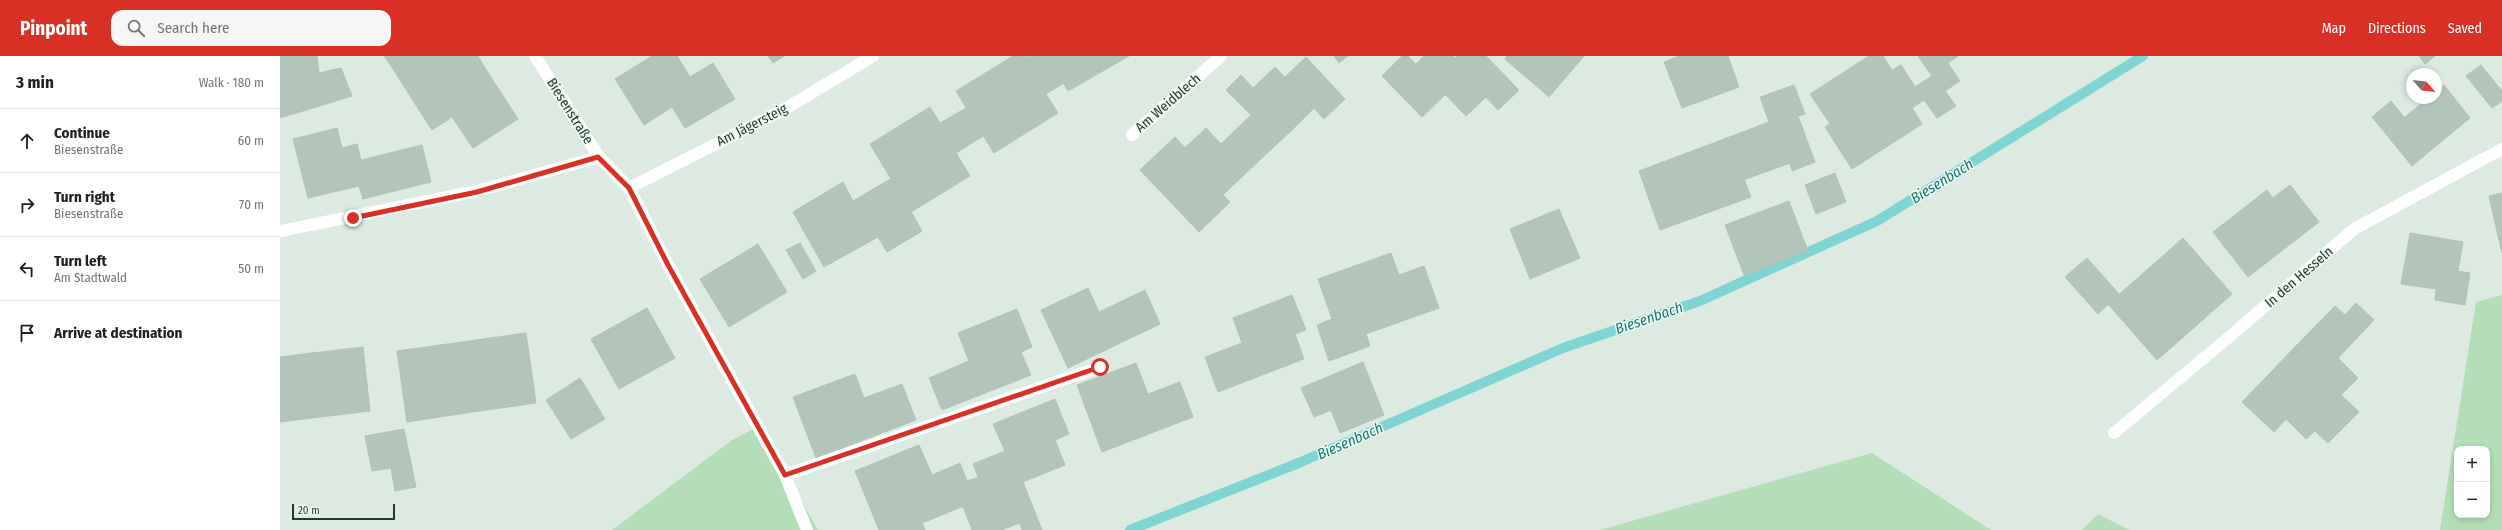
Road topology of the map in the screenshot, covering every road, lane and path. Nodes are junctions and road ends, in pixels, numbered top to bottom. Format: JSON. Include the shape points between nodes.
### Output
{"nodes":[{"id":1,"x":535,"y":56,"type":"edge"},
{"id":2,"x":873,"y":56,"type":"edge"},
{"id":3,"x":1221,"y":56,"type":"edge"},
{"id":4,"x":1132,"y":135,"type":"dead end"},
{"id":5,"x":2502,"y":149,"type":"edge"},
{"id":6,"x":598,"y":157,"type":"junction"},
{"id":7,"x":629,"y":188,"type":"junction"},
{"id":8,"x":280,"y":231,"type":"edge"},
{"id":9,"x":1100,"y":367,"type":"dead end"},
{"id":10,"x":2114,"y":433,"type":"dead end"},
{"id":11,"x":785,"y":475,"type":"junction"},
{"id":12,"x":807,"y":530,"type":"edge"}],
"edges":[{"from":1,"to":6,"type":"street","name":"Biesenstraße"},
{"from":2,"to":7,"type":"street","name":"Am Jägersteig","via":[[783,110]]},
{"from":3,"to":4,"type":"street","name":"Am Weidblech"},
{"from":5,"to":10,"type":"street","name":"In den Hesseln","via":[[2354,229]]},
{"from":6,"to":7,"type":"street","name":"Biesenstraße"},
{"from":6,"to":8,"type":"street","via":[[477,192]]},
{"from":7,"to":11,"type":"street","name":"Biesenstraße","via":[[668,265]]},
{"from":9,"to":11,"type":"street"},
{"from":11,"to":12,"type":"street","name":"Biesenstraße"}]}
